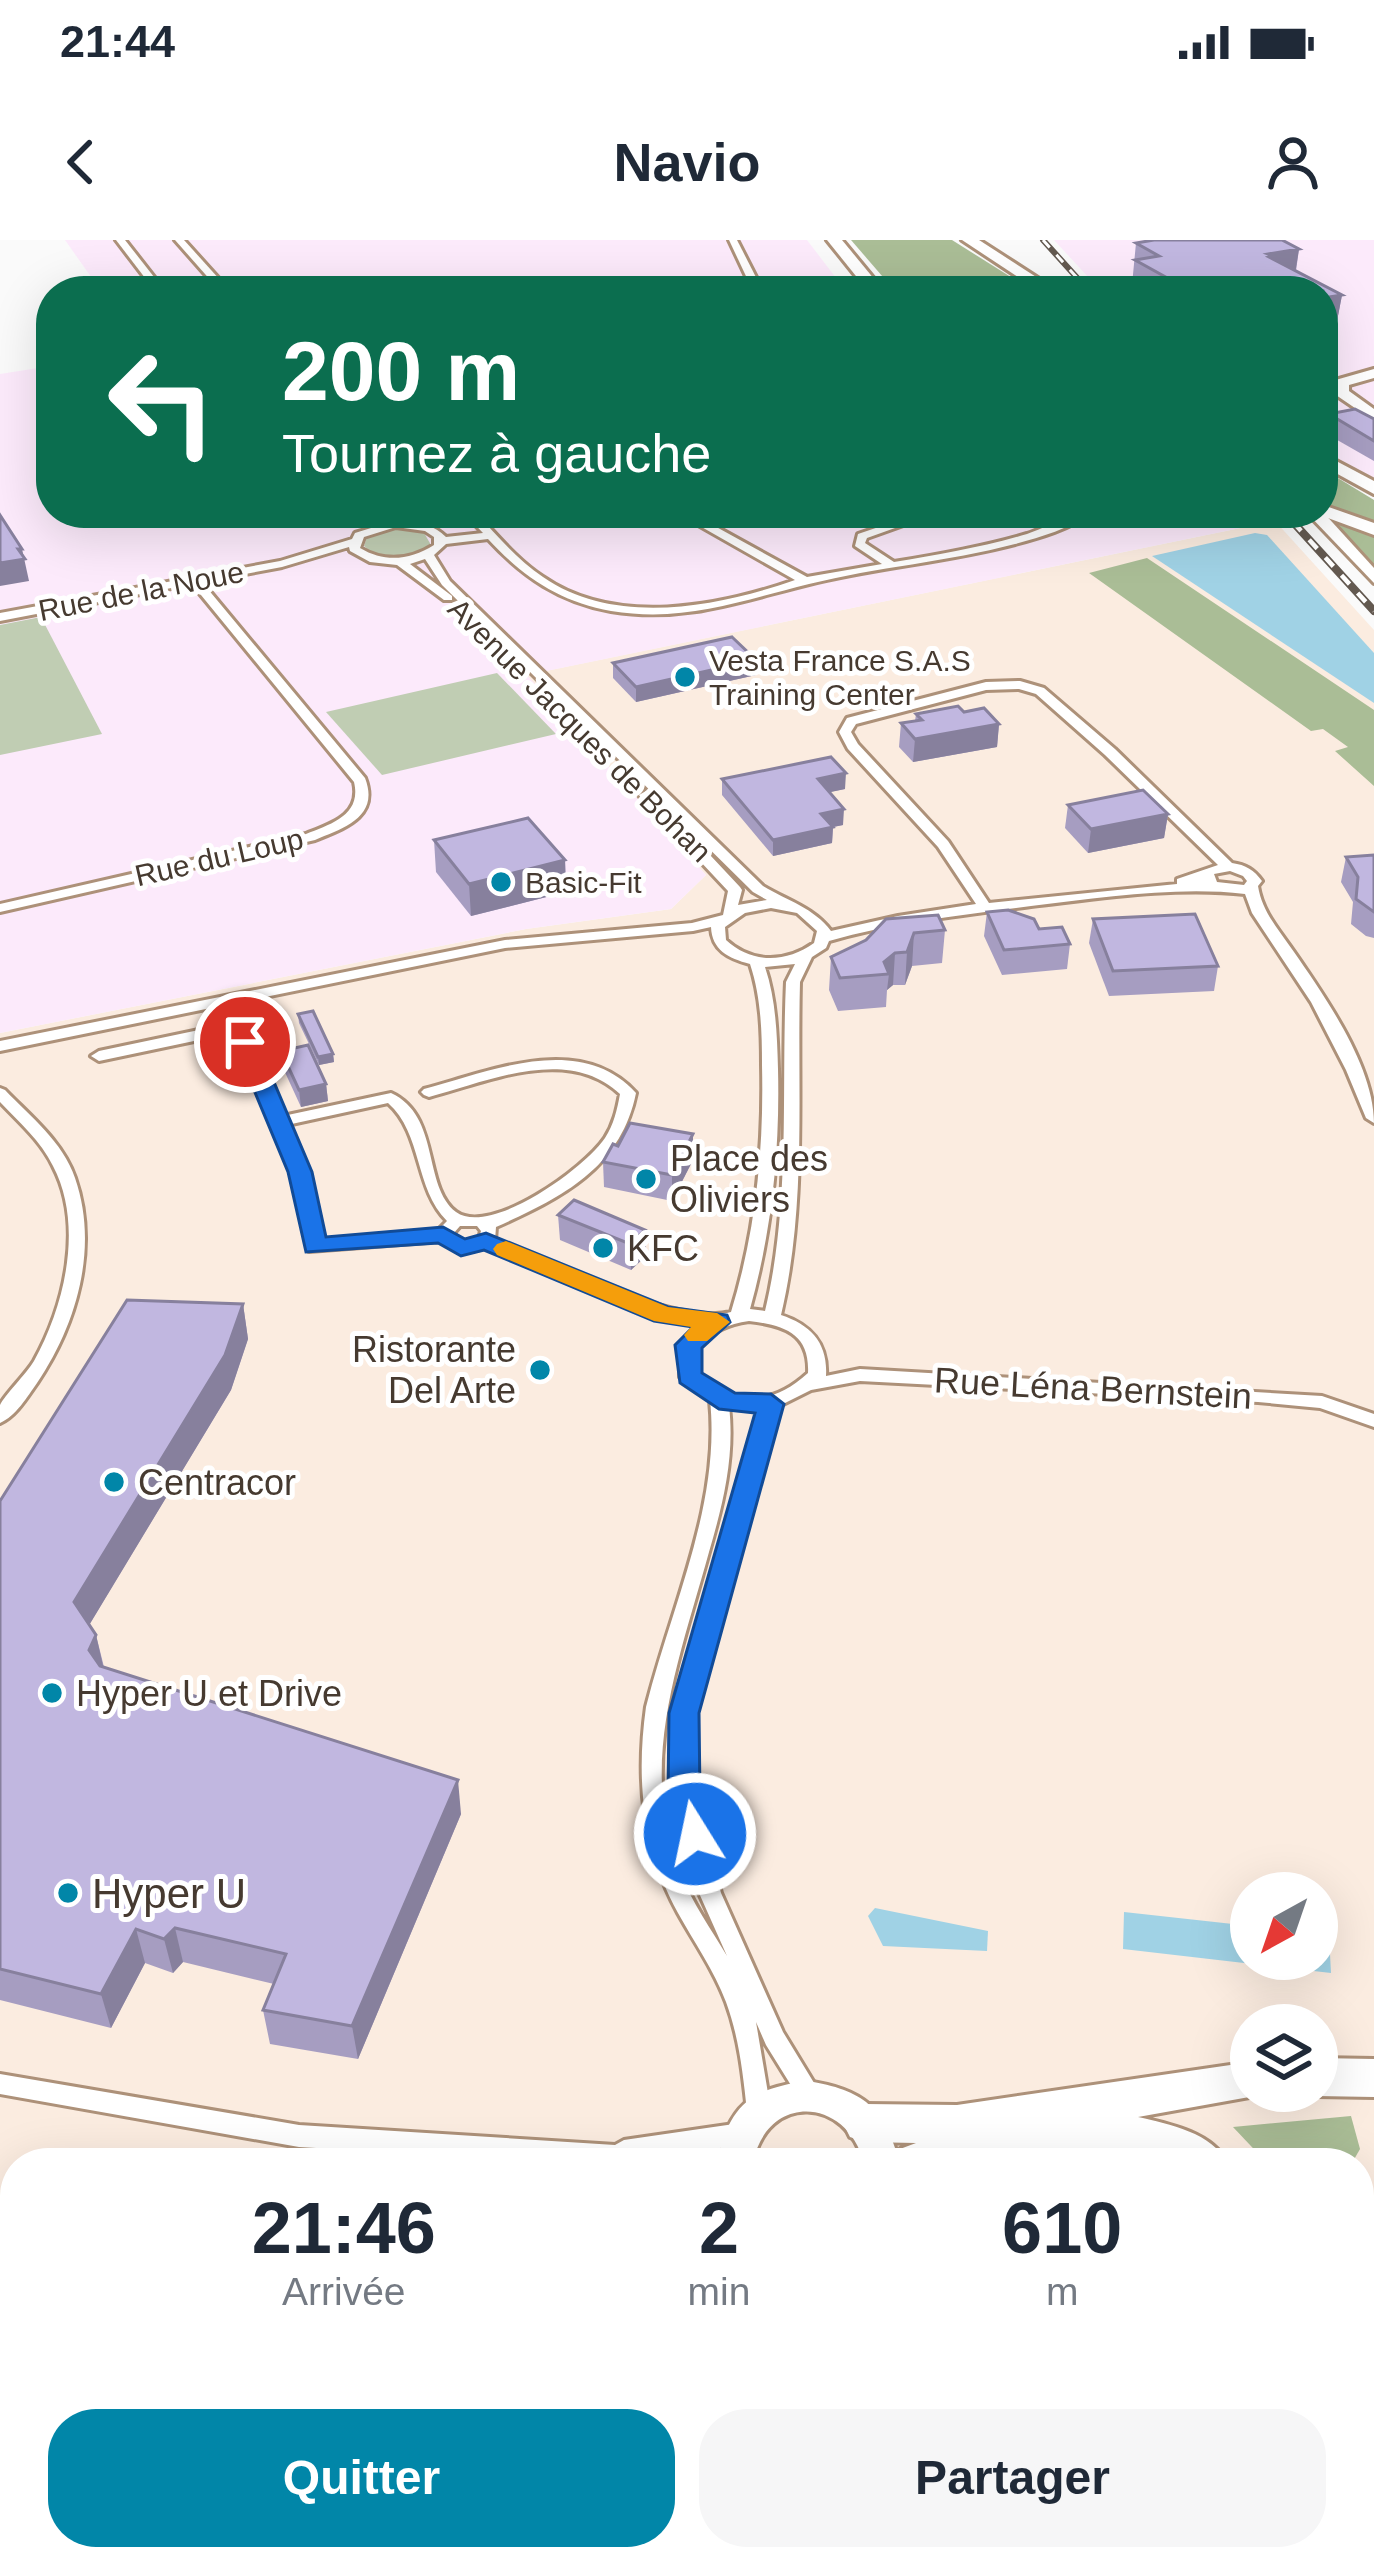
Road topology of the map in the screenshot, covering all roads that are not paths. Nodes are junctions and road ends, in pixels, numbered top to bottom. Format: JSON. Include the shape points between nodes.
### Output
{"nodes":[{"id":1,"x":108,"y":240,"type":"edge"},
{"id":2,"x":120,"y":240,"type":"edge"},
{"id":3,"x":179,"y":240,"type":"edge"},
{"id":4,"x":733,"y":240,"type":"edge"},
{"id":5,"x":834,"y":240,"type":"edge"},
{"id":6,"x":968,"y":240,"type":"edge"},
{"id":7,"x":136,"y":276,"type":"edge"},
{"id":8,"x":148,"y":276,"type":"edge"},
{"id":9,"x":211,"y":276,"type":"edge"},
{"id":10,"x":751,"y":276,"type":"edge"},
{"id":11,"x":864,"y":276,"type":"edge"},
{"id":12,"x":1026,"y":276,"type":"edge"},
{"id":13,"x":1374,"y":373,"type":"edge"},
{"id":14,"x":1338,"y":384,"type":"edge"},
{"id":15,"x":1338,"y":391,"type":"edge"},
{"id":16,"x":1374,"y":416,"type":"edge"},
{"id":17,"x":1338,"y":468,"type":"edge"},
{"id":18,"x":1374,"y":489,"type":"edge"},
{"id":19,"x":364,"y":528,"type":"edge"},
{"id":20,"x":428,"y":528,"type":"edge"},
{"id":21,"x":485,"y":528,"type":"edge"},
{"id":22,"x":710,"y":528,"type":"edge"},
{"id":23,"x":886,"y":528,"type":"edge"},
{"id":24,"x":1056,"y":528,"type":"edge"},
{"id":25,"x":1333,"y":528,"type":"edge"},
{"id":26,"x":492,"y":535,"type":"junction"},
{"id":27,"x":441,"y":541,"type":"junction"},
{"id":28,"x":357,"y":548,"type":"junction"},
{"id":29,"x":428,"y":555,"type":"junction"},
{"id":30,"x":399,"y":561,"type":"junction"},
{"id":31,"x":889,"y":564,"type":"junction"},
{"id":32,"x":1374,"y":578,"type":"edge"},
{"id":33,"x":195,"y":581,"type":"junction"},
{"id":34,"x":805,"y":581,"type":"junction"},
{"id":35,"x":0,"y":617,"type":"edge"},
{"id":36,"x":1227,"y":866,"type":"junction"},
{"id":37,"x":1207,"y":874,"type":"junction"},
{"id":38,"x":1169,"y":886,"type":"junction"},
{"id":39,"x":1252,"y":887,"type":"junction"},
{"id":40,"x":1218,"y":889,"type":"junction"},
{"id":41,"x":787,"y":906,"type":"junction"},
{"id":42,"x":985,"y":907,"type":"junction"},
{"id":43,"x":0,"y":908,"type":"edge"},
{"id":44,"x":726,"y":917,"type":"junction"},
{"id":45,"x":814,"y":917,"type":"junction"},
{"id":46,"x":884,"y":920,"type":"junction"},
{"id":47,"x":638,"y":932,"type":"junction"},
{"id":48,"x":824,"y":938,"type":"junction"},
{"id":49,"x":718,"y":941,"type":"junction"},
{"id":50,"x":805,"y":956,"type":"junction"},
{"id":51,"x":756,"y":962,"type":"junction"},
{"id":52,"x":0,"y":1046,"type":"edge"},
{"id":53,"x":100,"y":1056,"type":"dead end"},
{"id":54,"x":429,"y":1092,"type":"dead end"},
{"id":55,"x":0,"y":1093,"type":"edge"},
{"id":56,"x":1374,"y":1118,"type":"edge"},
{"id":57,"x":278,"y":1122,"type":"junction"},
{"id":58,"x":450,"y":1228,"type":"junction"},
{"id":59,"x":486,"y":1233,"type":"junction"},
{"id":60,"x":664,"y":1315,"type":"junction"},
{"id":61,"x":739,"y":1316,"type":"junction"},
{"id":62,"x":772,"y":1317,"type":"junction"},
{"id":63,"x":717,"y":1322,"type":"junction"},
{"id":64,"x":688,"y":1345,"type":"junction"},
{"id":65,"x":808,"y":1384,"type":"junction"},
{"id":66,"x":718,"y":1398,"type":"junction"},
{"id":67,"x":771,"y":1404,"type":"junction"},
{"id":68,"x":0,"y":1417,"type":"edge"},
{"id":69,"x":1374,"y":1420,"type":"edge"},
{"id":70,"x":1338,"y":2078,"type":"edge"},
{"id":71,"x":1374,"y":2078,"type":"edge"},
{"id":72,"x":0,"y":2084,"type":"edge"},
{"id":73,"x":1230,"y":2084,"type":"edge"},
{"id":74,"x":810,"y":2096,"type":"junction"},
{"id":75,"x":865,"y":2123,"type":"junction"},
{"id":76,"x":745,"y":2136,"type":"edge"},
{"id":77,"x":513,"y":2148,"type":"edge"},
{"id":78,"x":644,"y":2148,"type":"edge"},
{"id":79,"x":879,"y":2148,"type":"edge"},
{"id":80,"x":975,"y":2148,"type":"edge"},
{"id":81,"x":1184,"y":2148,"type":"edge"}],
"edges":[{"from":1,"to":7,"type":"street"},
{"from":2,"to":8,"type":"street"},
{"from":3,"to":9,"type":"street"},
{"from":4,"to":10,"type":"street"},
{"from":5,"to":11,"type":"main road"},
{"from":6,"to":12,"type":"main road"},
{"from":13,"to":14,"type":"street"},
{"from":15,"to":16,"type":"street"},
{"from":17,"to":18,"type":"main road"},
{"from":19,"to":28,"type":"street"},
{"from":20,"to":27,"type":"street"},
{"from":21,"to":26,"type":"street"},
{"from":22,"to":34,"type":"street"},
{"from":23,"to":31,"type":"street","via":[[859,544]]},
{"from":24,"to":31,"type":"street"},
{"from":25,"to":32,"type":"street"},
{"from":26,"to":27,"type":"street"},
{"from":26,"to":34,"type":"street","via":[[548,586],[610,607],[696,607]]},
{"from":27,"to":29,"type":"street"},
{"from":28,"to":30,"type":"street","name":"Rue de la Noue"},
{"from":28,"to":33,"type":"street","name":"Rue de la Noue"},
{"from":29,"to":30,"type":"street"},
{"from":29,"to":41,"type":"street","name":"Avenue Jacques de Bohan","via":[[446,583],[729,860]]},
{"from":30,"to":44,"type":"street","name":"Avenue Jacques de Bohan","via":[[452,601],[724,874],[735,890]]},
{"from":31,"to":34,"type":"street"},
{"from":33,"to":35,"type":"street","name":"Rue de la Noue"},
{"from":33,"to":43,"type":"street","name":"Rue du Loup","via":[[360,781],[362,806],[310,837]]},
{"from":36,"to":37,"type":"street"},
{"from":36,"to":39,"type":"street","via":[[1251,874]]},
{"from":36,"to":42,"type":"street","via":[[1040,691],[986,686],[851,722],[845,731],[853,746],[943,844]]},
{"from":37,"to":38,"type":"street"},
{"from":37,"to":40,"type":"street"},
{"from":38,"to":40,"type":"street"},
{"from":38,"to":42,"type":"street"},
{"from":39,"to":40,"type":"street"},
{"from":39,"to":56,"type":"street","via":[[1258,912],[1350,1053]]},
{"from":41,"to":44,"type":"street","via":[[755,905]]},
{"from":41,"to":45,"type":"street","name":"Avenue Jacques de Bohan"},
{"from":42,"to":46,"type":"street"},
{"from":44,"to":47,"type":"street"},
{"from":44,"to":49,"type":"street"},
{"from":45,"to":46,"type":"street","name":"Avenue Jacques de Bohan"},
{"from":45,"to":48,"type":"street"},
{"from":46,"to":48,"type":"street"},
{"from":47,"to":49,"type":"street"},
{"from":47,"to":52,"type":"street","via":[[505,944]]},
{"from":48,"to":50,"type":"street"},
{"from":49,"to":51,"type":"street"},
{"from":50,"to":51,"type":"street"},
{"from":50,"to":62,"type":"street","via":[[793,982],[794,1182]]},
{"from":51,"to":61,"type":"street","via":[[769,1012],[773,1137],[760,1250]]},
{"from":53,"to":57,"type":"street","via":[[237,1027]]},
{"from":54,"to":59,"type":"street","via":[[574,1064],[604,1071],[628,1093],[627,1113],[590,1165]]},
{"from":55,"to":68,"type":"street","via":[[67,1177],[79,1249],[64,1318],[24,1392]]},
{"from":57,"to":58,"type":"street","via":[[392,1098],[422,1149]]},
{"from":57,"to":58,"type":"street","via":[[300,1172],[315,1246]]},
{"from":58,"to":59,"type":"street","via":[[473,1219]]},
{"from":58,"to":59,"type":"street","via":[[461,1248]]},
{"from":59,"to":60,"type":"street"},
{"from":60,"to":63,"type":"street"},
{"from":60,"to":64,"type":"street"},
{"from":61,"to":62,"type":"street"},
{"from":61,"to":63,"type":"street"},
{"from":62,"to":65,"type":"street","via":[[812,1339],[820,1358]]},
{"from":63,"to":64,"type":"street"},
{"from":64,"to":66,"type":"street","via":[[689,1377]]},
{"from":65,"to":67,"type":"street"},
{"from":65,"to":69,"type":"street","name":"Rue Léna Bernstein","via":[[860,1375],[1258,1396],[1322,1402]]},
{"from":66,"to":67,"type":"street"},
{"from":66,"to":76,"type":"street","via":[[724,1420],[714,1491],[651,1746],[654,1809],[674,1885],[738,2001],[752,2054]]},
{"from":67,"to":74,"type":"street","via":[[684,1713],[684,1796],[710,1893],[774,2038]]},
{"from":70,"to":71,"type":"highway"},
{"from":72,"to":77,"type":"street","via":[[299,2136]]},
{"from":73,"to":75,"type":"highway","via":[[956,2124]]},
{"from":74,"to":75,"type":"street","via":[[849,2107]]},
{"from":74,"to":76,"type":"street","via":[[770,2101]]},
{"from":75,"to":79,"type":"street"},
{"from":76,"to":78,"type":"street"},
{"from":80,"to":81,"type":"highway","via":[[1125,2131]]}]}
